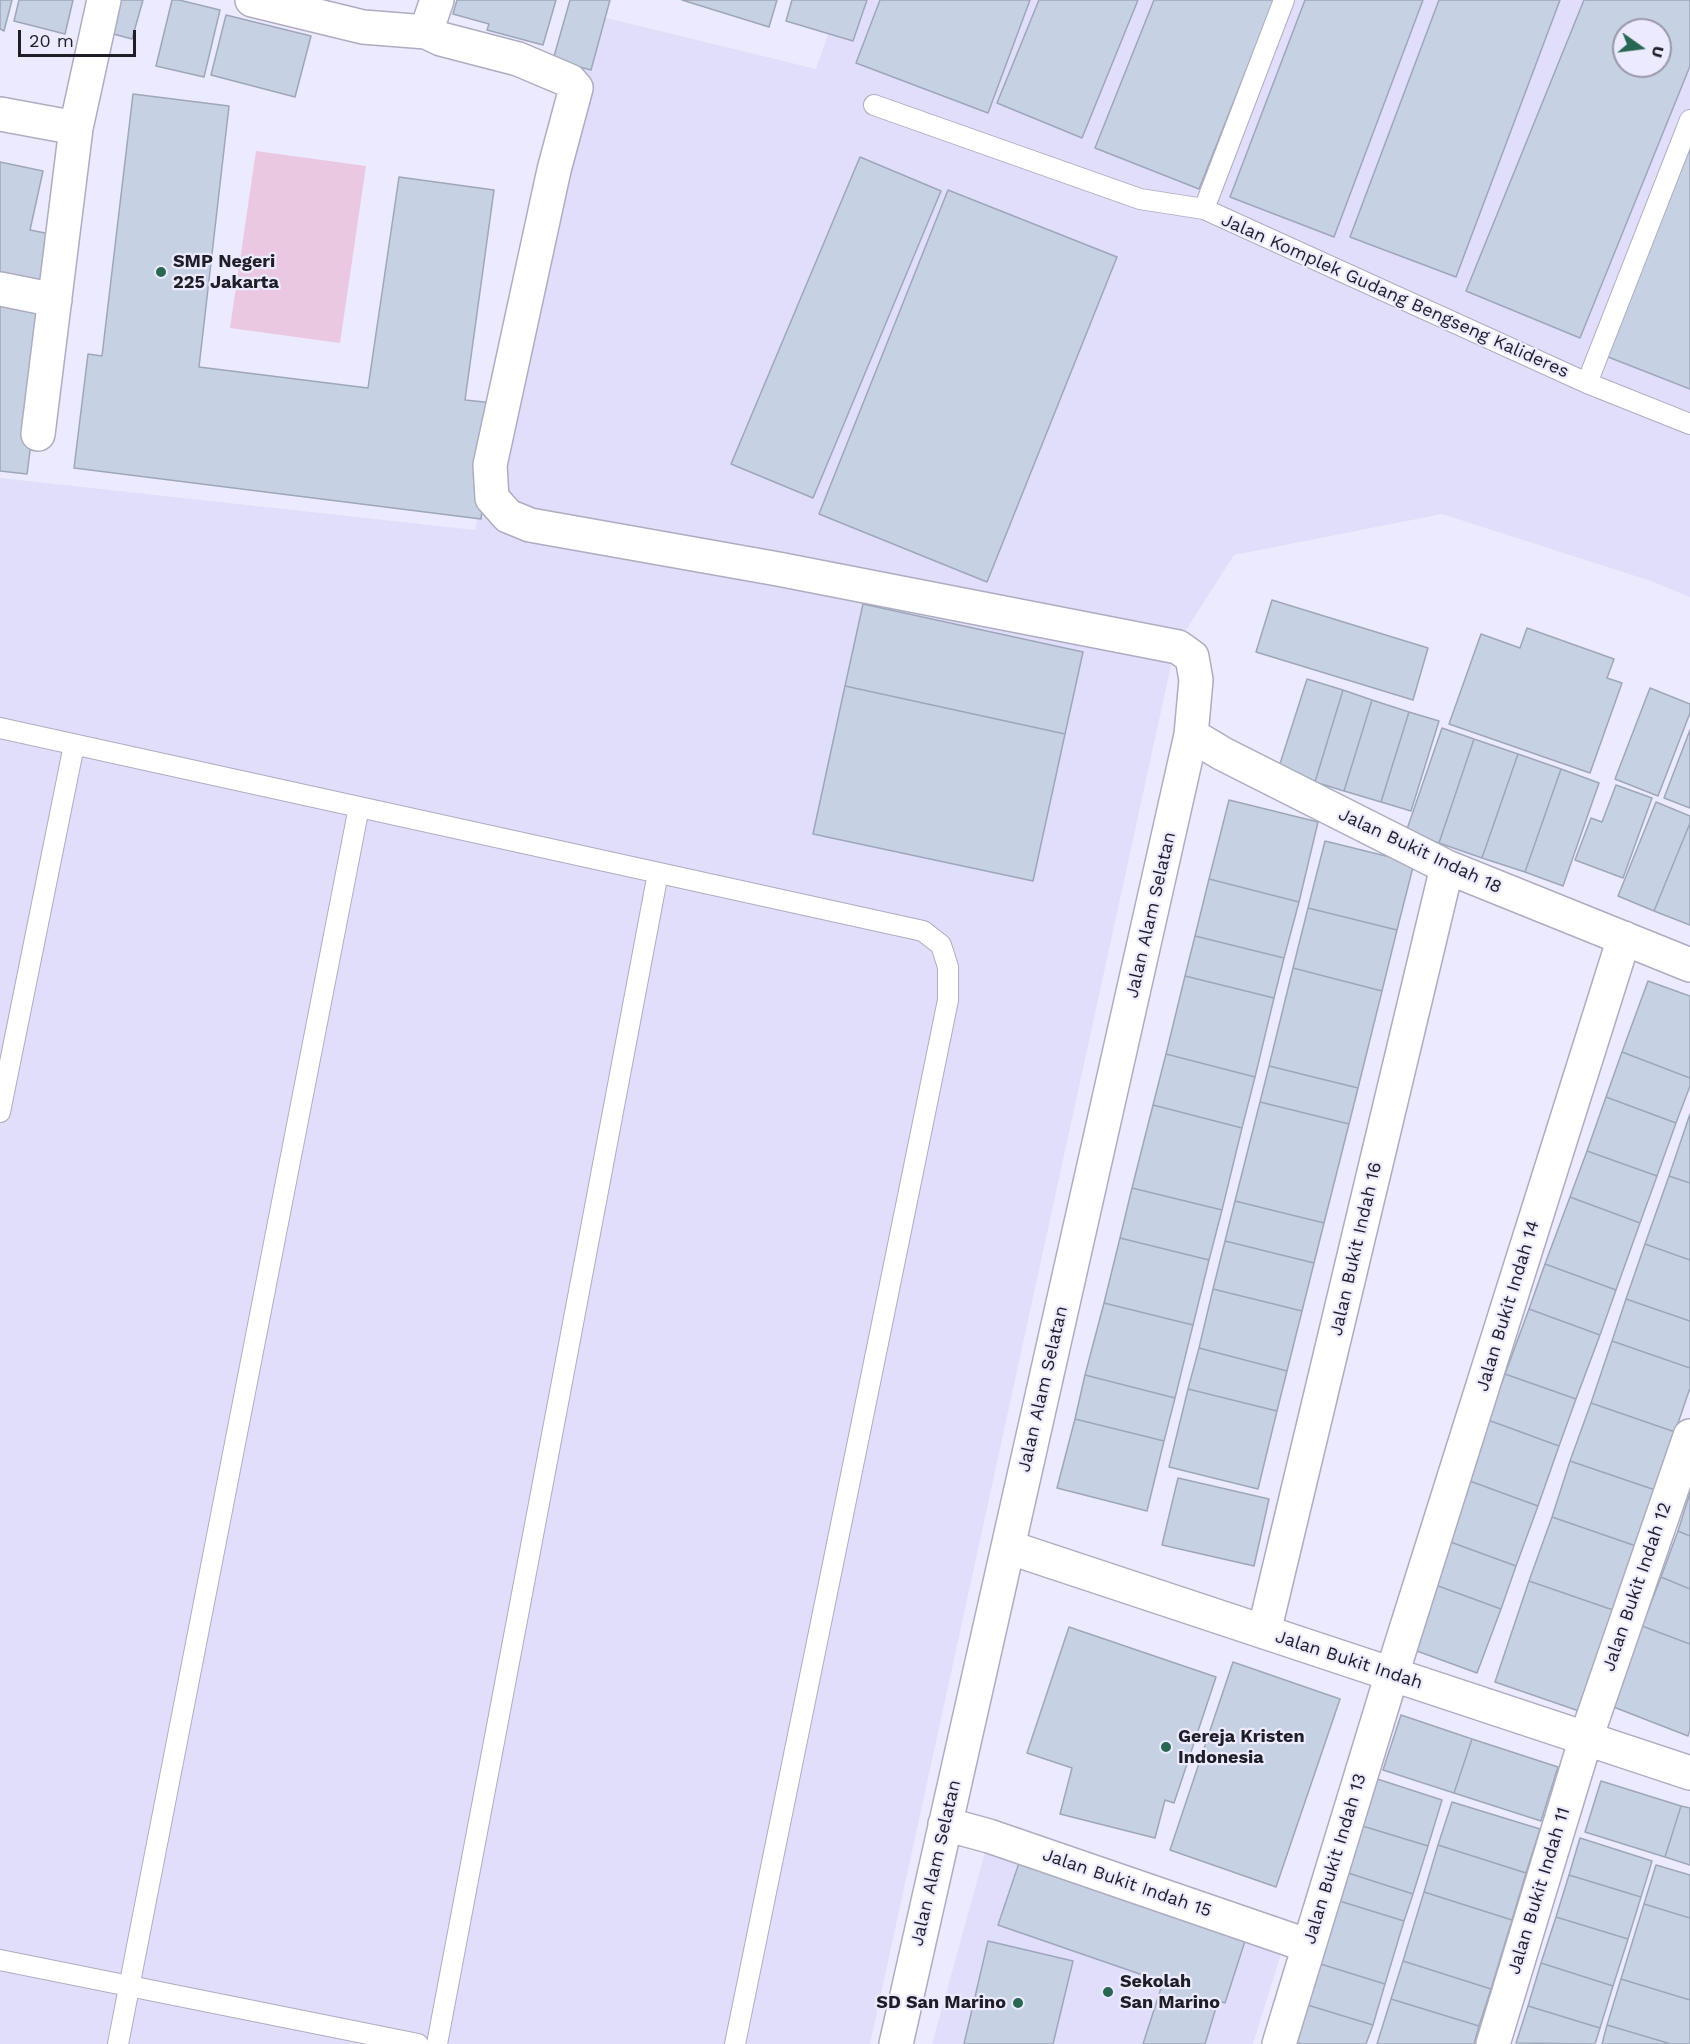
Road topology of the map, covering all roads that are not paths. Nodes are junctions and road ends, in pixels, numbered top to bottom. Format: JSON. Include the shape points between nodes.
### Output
{"nodes":[{"id":1,"x":104,"y":0,"type":"edge"},
{"id":2,"x":252,"y":0,"type":"edge"},
{"id":3,"x":436,"y":0,"type":"edge"},
{"id":4,"x":1284,"y":0,"type":"edge"},
{"id":5,"x":426,"y":32,"type":"junction"},
{"id":6,"x":874,"y":105,"type":"dead end"},
{"id":7,"x":0,"y":114,"type":"edge"},
{"id":8,"x":1690,"y":120,"type":"edge"},
{"id":9,"x":76,"y":128,"type":"junction"},
{"id":10,"x":1204,"y":209,"type":"junction"},
{"id":11,"x":0,"y":289,"type":"edge"},
{"id":12,"x":55,"y":300,"type":"junction"},
{"id":13,"x":1587,"y":383,"type":"junction"},
{"id":14,"x":1690,"y":424,"type":"edge"},
{"id":15,"x":39,"y":434,"type":"dead end"},
{"id":16,"x":0,"y":728,"type":"edge"},
{"id":17,"x":1191,"y":735,"type":"junction"},
{"id":18,"x":74,"y":745,"type":"junction"},
{"id":19,"x":360,"y":807,"type":"junction"},
{"id":20,"x":1447,"y":867,"type":"junction"},
{"id":21,"x":658,"y":873,"type":"junction"},
{"id":22,"x":1624,"y":938,"type":"junction"},
{"id":23,"x":1690,"y":965,"type":"edge"},
{"id":24,"x":0,"y":1112,"type":"edge"},
{"id":25,"x":1690,"y":1436,"type":"edge"},
{"id":26,"x":1008,"y":1547,"type":"junction"},
{"id":27,"x":1264,"y":1632,"type":"junction"},
{"id":28,"x":1392,"y":1674,"type":"junction"},
{"id":29,"x":1586,"y":1738,"type":"junction"},
{"id":30,"x":1690,"y":1773,"type":"edge"},
{"id":31,"x":945,"y":1824,"type":"junction"},
{"id":32,"x":1309,"y":1946,"type":"junction"},
{"id":33,"x":0,"y":1960,"type":"edge"},
{"id":34,"x":129,"y":1986,"type":"junction"},
{"id":35,"x":118,"y":2044,"type":"edge"},
{"id":36,"x":418,"y":2044,"type":"edge"},
{"id":37,"x":437,"y":2044,"type":"edge"},
{"id":38,"x":735,"y":2044,"type":"edge"},
{"id":39,"x":896,"y":2044,"type":"edge"},
{"id":40,"x":1279,"y":2044,"type":"edge"},
{"id":41,"x":1493,"y":2044,"type":"edge"}],
"edges":[{"from":1,"to":9,"type":"street"},
{"from":2,"to":5,"type":"street","via":[[363,27]]},
{"from":3,"to":5,"type":"street"},
{"from":4,"to":10,"type":"lane"},
{"from":5,"to":17,"type":"street","name":"Jalan Alam Selatan","via":[[518,59],[570,81],[576,88],[554,170],[490,465],[492,498],[508,516],[530,525],[1178,647],[1192,657],[1196,680]]},
{"from":6,"to":10,"type":"lane","name":"Jalan Komplek Gudang Bengseng Kalideres","via":[[1140,199]]},
{"from":7,"to":9,"type":"street"},
{"from":8,"to":13,"type":"lane","name":"Jalan Komplek Gudang Bengseng Kalideres"},
{"from":9,"to":12,"type":"street"},
{"from":10,"to":13,"type":"lane","name":"Jalan Komplek Gudang Bengseng Kalideres"},
{"from":11,"to":12,"type":"street"},
{"from":12,"to":15,"type":"street"},
{"from":13,"to":14,"type":"lane","name":"Jalan Komplek Gudang Bengseng Kalideres"},
{"from":16,"to":18,"type":"lane"},
{"from":17,"to":20,"type":"street","name":"Jalan Bukit Indah 18"},
{"from":17,"to":26,"type":"street","name":"Jalan Alam Selatan"},
{"from":18,"to":19,"type":"lane"},
{"from":18,"to":24,"type":"lane"},
{"from":19,"to":21,"type":"lane"},
{"from":19,"to":34,"type":"lane"},
{"from":20,"to":22,"type":"street","name":"Jalan Bukit Indah 18"},
{"from":20,"to":27,"type":"street","name":"Jalan Bukit Indah 16"},
{"from":21,"to":37,"type":"lane"},
{"from":21,"to":38,"type":"lane","via":[[923,931],[941,945],[948,967],[948,1000]]},
{"from":22,"to":23,"type":"street","name":"Jalan Bukit Indah 18"},
{"from":22,"to":28,"type":"street","name":"Jalan Bukit Indah 14"},
{"from":25,"to":29,"type":"street","name":"Jalan Bukit Indah 12"},
{"from":26,"to":27,"type":"street","name":"Jalan Bukit Indah"},
{"from":26,"to":31,"type":"street","name":"Jalan Alam Selatan"},
{"from":27,"to":28,"type":"street","name":"Jalan Bukit Indah"},
{"from":28,"to":29,"type":"street","name":"Jalan Bukit Indah"},
{"from":28,"to":32,"type":"street","name":"Jalan Bukit Indah 13"},
{"from":29,"to":30,"type":"street","name":"Jalan Bukit Indah"},
{"from":29,"to":41,"type":"street","name":"Jalan Bukit Indah 11"},
{"from":31,"to":32,"type":"street","name":"Jalan Bukit Indah 15"},
{"from":31,"to":39,"type":"street","name":"Jalan Alam Selatan"},
{"from":32,"to":40,"type":"street","name":"Jalan Bukit Indah 13"},
{"from":33,"to":34,"type":"lane"},
{"from":34,"to":35,"type":"lane"},
{"from":34,"to":36,"type":"lane"}]}
